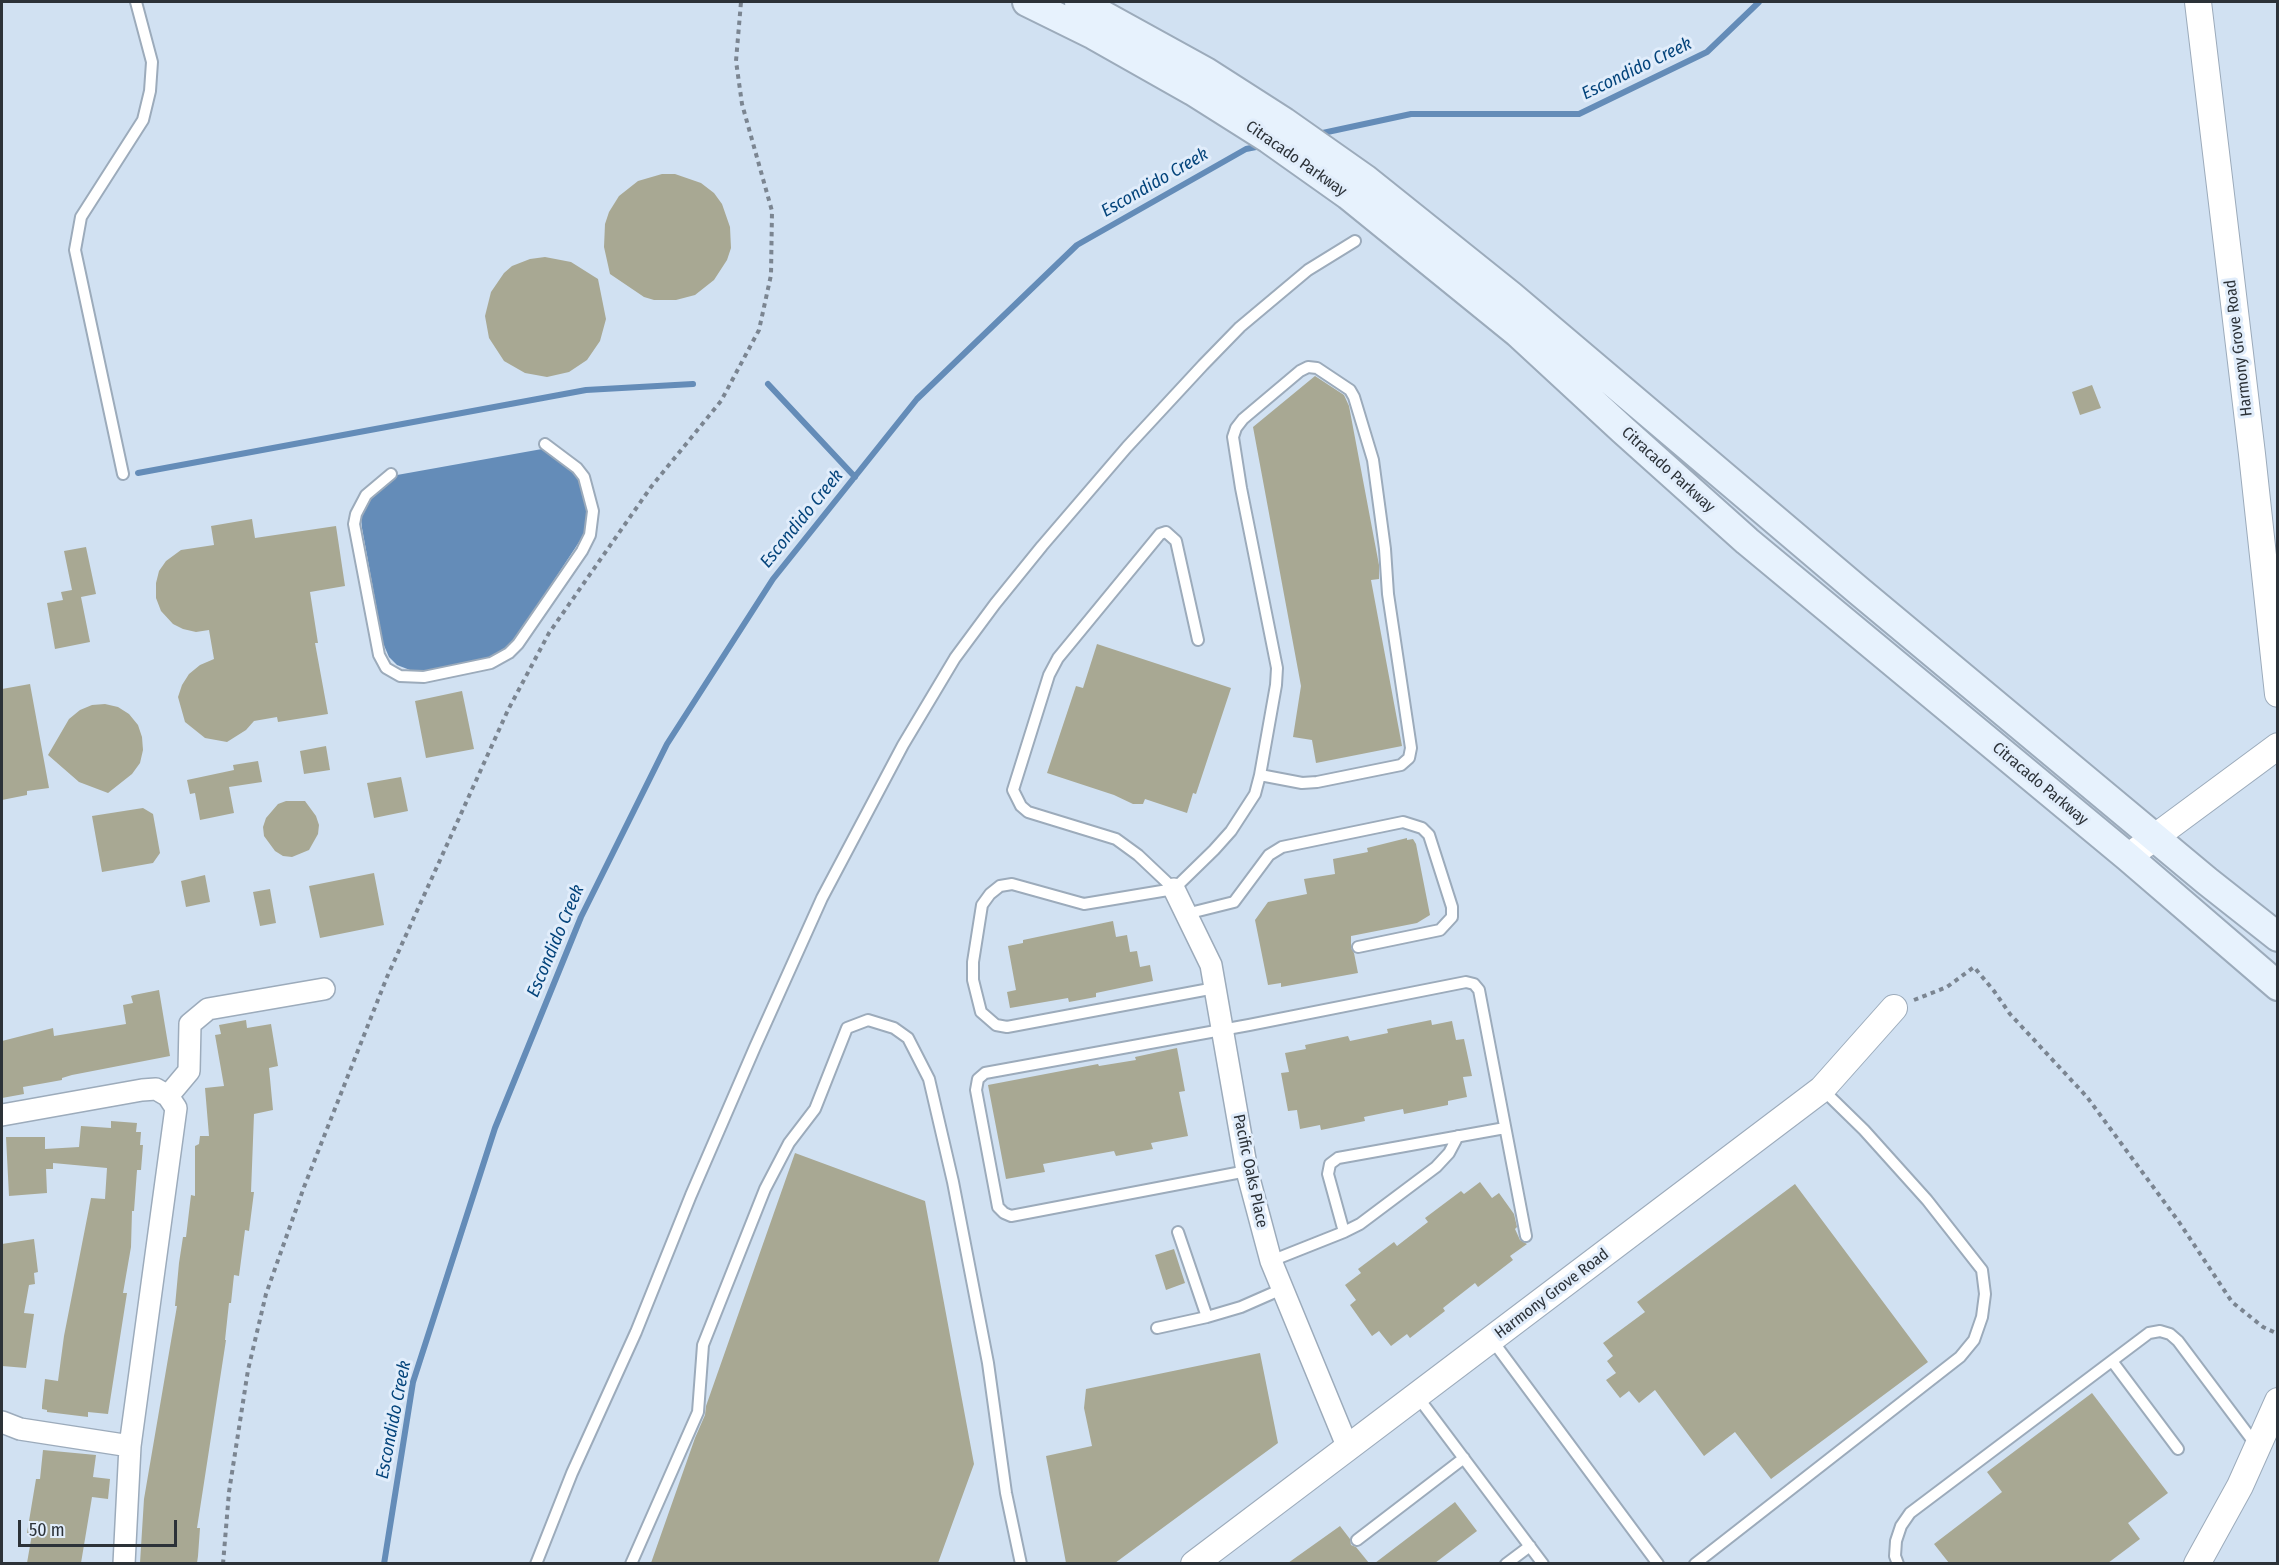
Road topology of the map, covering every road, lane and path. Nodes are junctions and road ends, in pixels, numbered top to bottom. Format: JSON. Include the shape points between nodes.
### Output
{"nodes":[{"id":1,"x":136,"y":2,"type":"edge"},
{"id":2,"x":741,"y":2,"type":"edge"},
{"id":3,"x":1027,"y":2,"type":"edge"},
{"id":4,"x":1079,"y":2,"type":"edge"},
{"id":5,"x":2198,"y":2,"type":"edge"},
{"id":6,"x":1105,"y":28,"type":"junction"},
{"id":7,"x":1357,"y":187,"type":"junction"},
{"id":8,"x":1355,"y":241,"type":"dead end"},
{"id":9,"x":544,"y":444,"type":"dead end"},
{"id":10,"x":123,"y":474,"type":"dead end"},
{"id":11,"x":391,"y":474,"type":"dead end"},
{"id":12,"x":1198,"y":640,"type":"dead end"},
{"id":13,"x":2277,"y":694,"type":"edge"},
{"id":14,"x":2277,"y":746,"type":"edge"},
{"id":15,"x":1260,"y":775,"type":"junction"},
{"id":16,"x":2157,"y":837,"type":"junction"},
{"id":17,"x":2128,"y":857,"type":"junction"},
{"id":18,"x":1174,"y":889,"type":"junction"},
{"id":19,"x":1186,"y":914,"type":"junction"},
{"id":20,"x":2277,"y":937,"type":"edge"},
{"id":21,"x":1358,"y":947,"type":"dead end"},
{"id":22,"x":2277,"y":986,"type":"edge"},
{"id":23,"x":1215,"y":988,"type":"junction"},
{"id":24,"x":324,"y":989,"type":"dead end"},
{"id":25,"x":1894,"y":1008,"type":"joint"},
{"id":26,"x":1222,"y":1028,"type":"junction"},
{"id":27,"x":1822,"y":1089,"type":"junction"},
{"id":28,"x":168,"y":1096,"type":"junction"},
{"id":29,"x":2,"y":1115,"type":"edge"},
{"id":30,"x":1505,"y":1128,"type":"junction"},
{"id":31,"x":1458,"y":1136,"type":"junction"},
{"id":32,"x":1247,"y":1171,"type":"junction"},
{"id":33,"x":1178,"y":1232,"type":"dead end"},
{"id":34,"x":1344,"y":1232,"type":"junction"},
{"id":35,"x":1526,"y":1236,"type":"dead end"},
{"id":36,"x":1271,"y":1261,"type":"junction"},
{"id":37,"x":1282,"y":1289,"type":"junction"},
{"id":38,"x":1207,"y":1317,"type":"junction"},
{"id":39,"x":1157,"y":1328,"type":"dead end"},
{"id":40,"x":2277,"y":1334,"type":"edge"},
{"id":41,"x":1491,"y":1340,"type":"junction"},
{"id":42,"x":2112,"y":1361,"type":"junction"},
{"id":43,"x":1417,"y":1396,"type":"junction"},
{"id":44,"x":2277,"y":1401,"type":"edge"},
{"id":45,"x":2,"y":1422,"type":"edge"},
{"id":46,"x":130,"y":1446,"type":"junction"},
{"id":47,"x":2258,"y":1447,"type":"junction"},
{"id":48,"x":1348,"y":1448,"type":"junction"},
{"id":49,"x":2178,"y":1449,"type":"dead end"},
{"id":50,"x":1464,"y":1458,"type":"junction"},
{"id":51,"x":1357,"y":1540,"type":"dead end"},
{"id":52,"x":1530,"y":1546,"type":"junction"},
{"id":53,"x":124,"y":1563,"type":"edge"},
{"id":54,"x":223,"y":1563,"type":"edge"},
{"id":55,"x":536,"y":1563,"type":"edge"},
{"id":56,"x":631,"y":1563,"type":"edge"},
{"id":57,"x":1022,"y":1563,"type":"edge"},
{"id":58,"x":1194,"y":1563,"type":"edge"},
{"id":59,"x":1506,"y":1563,"type":"edge"},
{"id":60,"x":1543,"y":1563,"type":"edge"},
{"id":61,"x":1658,"y":1563,"type":"edge"},
{"id":62,"x":1695,"y":1563,"type":"edge"},
{"id":63,"x":1898,"y":1563,"type":"edge"},
{"id":64,"x":2197,"y":1563,"type":"edge"}],
"edges":[{"from":1,"to":10,"type":"lane","via":[[152,62],[143,120],[81,217],[75,250]]},
{"from":2,"to":54,"type":"path","via":[[736,61],[740,93],[772,211],[771,275],[759,330],[721,401],[651,487],[549,633],[508,710],[387,977],[266,1294],[244,1392]]},
{"from":3,"to":6,"type":"main road","name":"Citracado Parkway"},
{"from":4,"to":6,"type":"main road","name":"Citracado Parkway"},
{"from":5,"to":13,"type":"street","name":"Harmony Grove Road"},
{"from":6,"to":7,"type":"main road","name":"Citracado Parkway","via":[[1269,139]]},
{"from":7,"to":16,"type":"main road","name":"Citracado Parkway","via":[[1519,304]]},
{"from":7,"to":17,"type":"main road","name":"Citracado Parkway","via":[[1747,541]]},
{"from":8,"to":55,"type":"lane","via":[[1308,270],[1240,327],[1203,365],[1042,546],[955,658],[903,746],[817,909],[754,1047]]},
{"from":9,"to":11,"type":"lane","via":[[578,468],[588,488],[593,511],[590,535],[582,551],[509,652],[491,663],[423,677],[400,676],[386,669],[379,655],[354,524],[366,495]]},
{"from":12,"to":18,"type":"lane","via":[[1176,541],[1166,532],[1160,534],[1058,658],[1049,675],[1013,790],[1028,812],[1116,839]]},
{"from":14,"to":16,"type":"street"},
{"from":15,"to":15,"type":"lane","via":[[1317,782],[1401,765],[1411,748],[1373,460],[1350,390],[1308,367],[1243,419],[1233,437],[1277,668]]},
{"from":15,"to":18,"type":"lane","via":[[1255,794],[1231,831]]},
{"from":16,"to":17,"type":"street"},
{"from":16,"to":20,"type":"main road","name":"Citracado Parkway"},
{"from":17,"to":22,"type":"main road","name":"Citracado Parkway"},
{"from":18,"to":19,"type":"street","name":"Pacific Oaks Place"},
{"from":18,"to":23,"type":"lane","via":[[1084,904],[1012,884],[1000,886],[982,905],[973,962],[981,1012],[996,1025],[1007,1027]]},
{"from":19,"to":21,"type":"lane","via":[[1234,902],[1275,849],[1402,822],[1422,828],[1429,835],[1452,917],[1440,930]]},
{"from":19,"to":23,"type":"street","name":"Pacific Oaks Place","via":[[1211,965]]},
{"from":23,"to":26,"type":"street","name":"Pacific Oaks Place"},
{"from":24,"to":28,"type":"street","via":[[208,1009],[190,1024],[189,1071]]},
{"from":25,"to":27,"type":"street","name":"Harmony Grove Road"},
{"from":25,"to":40,"type":"path","via":[[1947,987],[1974,967],[2010,1014],[2087,1097],[2232,1302]]},
{"from":26,"to":30,"type":"lane","via":[[1466,982],[1474,984],[1479,990]]},
{"from":26,"to":32,"type":"street","name":"Pacific Oaks Place"},
{"from":26,"to":32,"type":"lane","via":[[985,1073],[978,1079],[976,1089],[998,1207],[1004,1214],[1011,1216]]},
{"from":27,"to":41,"type":"street","name":"Harmony Grove Road"},
{"from":27,"to":62,"type":"lane","via":[[1927,1200],[1982,1270],[1982,1317],[1974,1340],[1960,1357]]},
{"from":28,"to":29,"type":"street","via":[[156,1089],[142,1090]]},
{"from":28,"to":46,"type":"street","via":[[176,1108],[174,1132]]},
{"from":30,"to":31,"type":"lane"},
{"from":30,"to":35,"type":"lane"},
{"from":31,"to":34,"type":"lane","via":[[1436,1167]]},
{"from":31,"to":34,"type":"lane","via":[[1338,1158],[1330,1164],[1328,1174]]},
{"from":32,"to":36,"type":"street","name":"Pacific Oaks Place"},
{"from":33,"to":38,"type":"lane"},
{"from":34,"to":36,"type":"lane"},
{"from":36,"to":37,"type":"street","name":"Pacific Oaks Place"},
{"from":37,"to":38,"type":"lane"},
{"from":37,"to":48,"type":"street","name":"Pacific Oaks Place"},
{"from":38,"to":39,"type":"lane"},
{"from":41,"to":43,"type":"street","name":"Harmony Grove Road"},
{"from":41,"to":61,"type":"lane"},
{"from":42,"to":47,"type":"lane","via":[[2149,1333],[2170,1334]]},
{"from":42,"to":49,"type":"lane"},
{"from":42,"to":63,"type":"lane","via":[[1910,1513],[1896,1541]]},
{"from":43,"to":48,"type":"street","name":"Harmony Grove Road"},
{"from":43,"to":50,"type":"lane"},
{"from":44,"to":47,"type":"street"},
{"from":45,"to":46,"type":"street","via":[[20,1429]]},
{"from":46,"to":53,"type":"street"},
{"from":47,"to":64,"type":"street"},
{"from":48,"to":58,"type":"street","name":"Harmony Grove Road"},
{"from":50,"to":51,"type":"lane"},
{"from":50,"to":52,"type":"lane"},
{"from":52,"to":59,"type":"lane"},
{"from":52,"to":60,"type":"lane"},
{"from":56,"to":57,"type":"lane","via":[[698,1412],[703,1345],[765,1188],[789,1143],[814,1109],[848,1028],[868,1020],[894,1028],[908,1038],[929,1079],[988,1363],[1006,1493]]}]}
